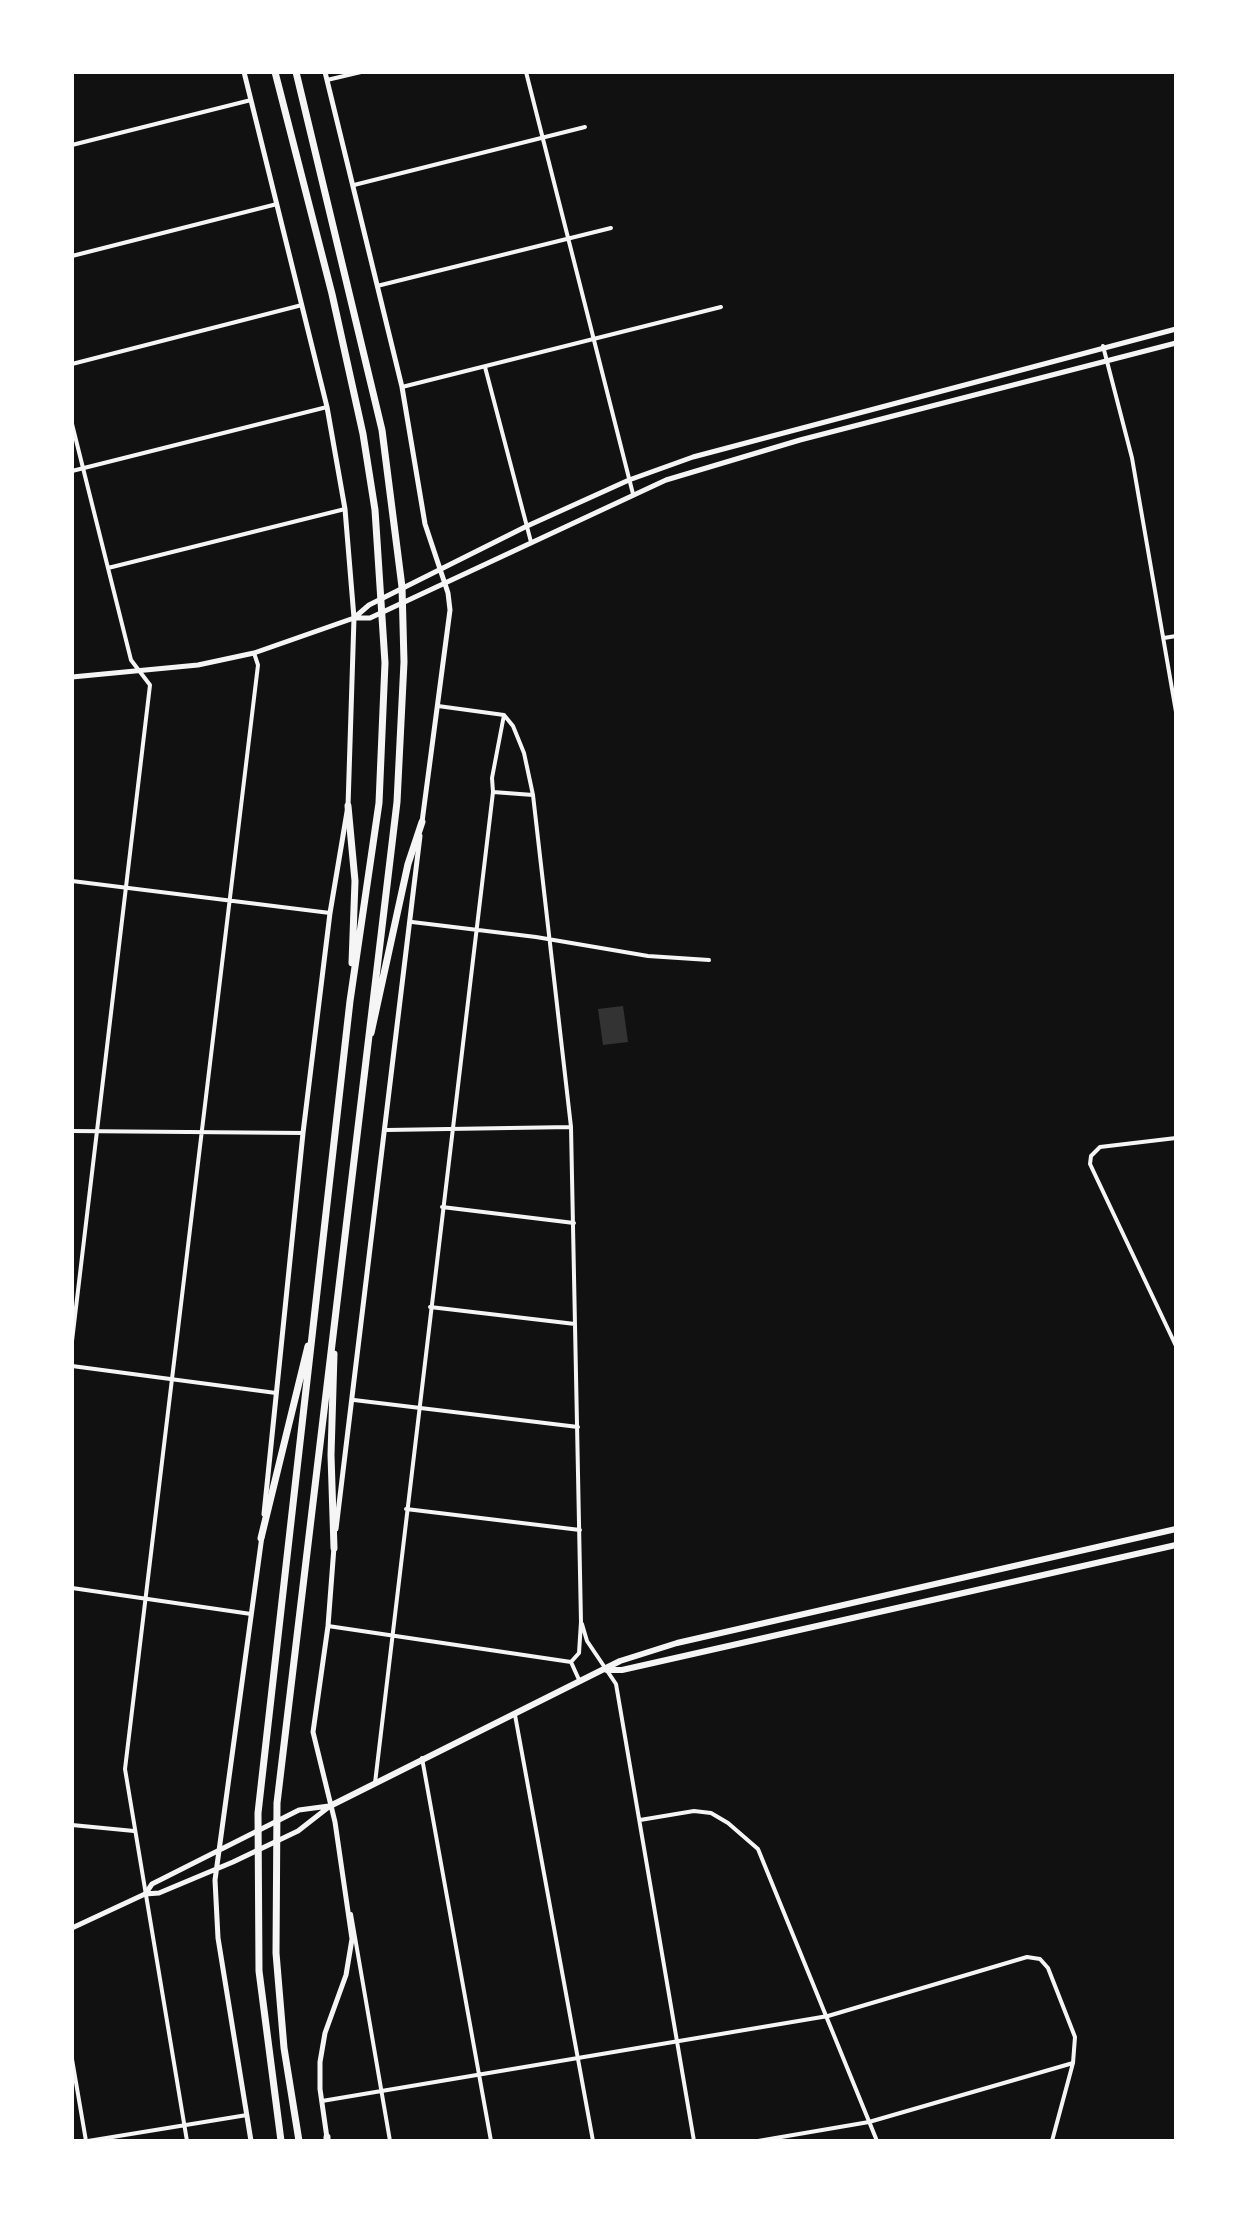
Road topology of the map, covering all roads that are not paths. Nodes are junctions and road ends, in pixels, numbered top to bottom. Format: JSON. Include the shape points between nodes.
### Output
{"nodes":[{"id":1,"x":244,"y":72,"type":"edge"},
{"id":2,"x":275,"y":72,"type":"edge"},
{"id":3,"x":296,"y":72,"type":"edge"},
{"id":4,"x":325,"y":72,"type":"edge"},
{"id":5,"x":361,"y":72,"type":"edge"},
{"id":6,"x":526,"y":72,"type":"edge"},
{"id":7,"x":327,"y":80,"type":"junction"},
{"id":8,"x":251,"y":100,"type":"junction"},
{"id":9,"x":585,"y":127,"type":"dead end"},
{"id":10,"x":543,"y":138,"type":"junction"},
{"id":11,"x":72,"y":145,"type":"edge"},
{"id":12,"x":354,"y":185,"type":"junction"},
{"id":13,"x":277,"y":204,"type":"junction"},
{"id":14,"x":611,"y":228,"type":"dead end"},
{"id":15,"x":568,"y":238,"type":"junction"},
{"id":16,"x":72,"y":256,"type":"edge"},
{"id":17,"x":377,"y":286,"type":"junction"},
{"id":18,"x":302,"y":305,"type":"junction"},
{"id":19,"x":721,"y":307,"type":"dead end"},
{"id":20,"x":1176,"y":329,"type":"edge"},
{"id":21,"x":594,"y":340,"type":"junction"},
{"id":22,"x":1176,"y":343,"type":"edge"},
{"id":23,"x":1103,"y":346,"type":"junction"},
{"id":24,"x":1107,"y":360,"type":"junction"},
{"id":25,"x":72,"y":364,"type":"edge"},
{"id":26,"x":485,"y":367,"type":"junction"},
{"id":27,"x":402,"y":387,"type":"junction"},
{"id":28,"x":327,"y":407,"type":"junction"},
{"id":29,"x":72,"y":424,"type":"edge"},
{"id":30,"x":83,"y":468,"type":"junction"},
{"id":31,"x":72,"y":471,"type":"edge"},
{"id":32,"x":629,"y":480,"type":"junction"},
{"id":33,"x":633,"y":494,"type":"junction"},
{"id":34,"x":345,"y":509,"type":"junction"},
{"id":35,"x":525,"y":527,"type":"junction"},
{"id":36,"x":531,"y":542,"type":"junction"},
{"id":37,"x":108,"y":568,"type":"junction"},
{"id":38,"x":439,"y":570,"type":"junction"},
{"id":39,"x":444,"y":584,"type":"junction"},
{"id":40,"x":354,"y":618,"type":"junction"},
{"id":41,"x":1176,"y":636,"type":"edge"},
{"id":42,"x":1164,"y":638,"type":"junction"},
{"id":43,"x":254,"y":653,"type":"junction"},
{"id":44,"x":139,"y":671,"type":"junction"},
{"id":45,"x":72,"y":677,"type":"edge"},
{"id":46,"x":438,"y":706,"type":"junction"},
{"id":47,"x":1176,"y":712,"type":"edge"},
{"id":48,"x":504,"y":715,"type":"junction"},
{"id":49,"x":493,"y":792,"type":"junction"},
{"id":50,"x":533,"y":795,"type":"junction"},
{"id":51,"x":348,"y":806,"type":"junction"},
{"id":52,"x":422,"y":822,"type":"junction"},
{"id":53,"x":72,"y":881,"type":"edge"},
{"id":54,"x":127,"y":888,"type":"junction"},
{"id":55,"x":229,"y":901,"type":"junction"},
{"id":56,"x":330,"y":913,"type":"junction"},
{"id":57,"x":412,"y":922,"type":"junction"},
{"id":58,"x":476,"y":930,"type":"junction"},
{"id":59,"x":549,"y":940,"type":"junction"},
{"id":60,"x":709,"y":960,"type":"dead end"},
{"id":61,"x":350,"y":1001,"type":"junction"},
{"id":62,"x":365,"y":1054,"type":"junction"},
{"id":63,"x":571,"y":1127,"type":"junction"},
{"id":64,"x":452,"y":1129,"type":"junction"},
{"id":65,"x":203,"y":1130,"type":"junction"},
{"id":66,"x":387,"y":1130,"type":"junction"},
{"id":67,"x":72,"y":1131,"type":"edge"},
{"id":68,"x":97,"y":1131,"type":"junction"},
{"id":69,"x":303,"y":1133,"type":"junction"},
{"id":70,"x":1176,"y":1138,"type":"edge"},
{"id":71,"x":442,"y":1207,"type":"junction"},
{"id":72,"x":574,"y":1223,"type":"junction"},
{"id":73,"x":430,"y":1307,"type":"junction"},
{"id":74,"x":334,"y":1322,"type":"junction"},
{"id":75,"x":576,"y":1324,"type":"junction"},
{"id":76,"x":315,"y":1325,"type":"junction"},
{"id":77,"x":72,"y":1341,"type":"edge"},
{"id":78,"x":1176,"y":1346,"type":"edge"},
{"id":79,"x":72,"y":1366,"type":"edge"},
{"id":80,"x":172,"y":1378,"type":"junction"},
{"id":81,"x":276,"y":1393,"type":"junction"},
{"id":82,"x":354,"y":1400,"type":"junction"},
{"id":83,"x":418,"y":1408,"type":"junction"},
{"id":84,"x":578,"y":1427,"type":"junction"},
{"id":85,"x":406,"y":1509,"type":"junction"},
{"id":86,"x":1176,"y":1529,"type":"edge"},
{"id":87,"x":580,"y":1530,"type":"junction"},
{"id":88,"x":261,"y":1538,"type":"junction"},
{"id":89,"x":1176,"y":1545,"type":"edge"},
{"id":90,"x":334,"y":1548,"type":"junction"},
{"id":91,"x":72,"y":1588,"type":"edge"},
{"id":92,"x":146,"y":1599,"type":"junction"},
{"id":93,"x":251,"y":1614,"type":"junction"},
{"id":94,"x":581,"y":1622,"type":"junction"},
{"id":95,"x":328,"y":1626,"type":"junction"},
{"id":96,"x":391,"y":1635,"type":"junction"},
{"id":97,"x":571,"y":1662,"type":"junction"},
{"id":98,"x":607,"y":1670,"type":"junction"},
{"id":99,"x":581,"y":1683,"type":"junction"},
{"id":100,"x":515,"y":1715,"type":"junction"},
{"id":101,"x":422,"y":1758,"type":"junction"},
{"id":102,"x":375,"y":1783,"type":"junction"},
{"id":103,"x":330,"y":1806,"type":"junction"},
{"id":104,"x":640,"y":1820,"type":"junction"},
{"id":105,"x":72,"y":1825,"type":"edge"},
{"id":106,"x":134,"y":1831,"type":"junction"},
{"id":107,"x":219,"y":1853,"type":"junction"},
{"id":108,"x":216,"y":1867,"type":"junction"},
{"id":109,"x":145,"y":1894,"type":"junction"},
{"id":110,"x":351,"y":1914,"type":"junction"},
{"id":111,"x":72,"y":1928,"type":"edge"},
{"id":112,"x":828,"y":2016,"type":"junction"},
{"id":113,"x":677,"y":2041,"type":"junction"},
{"id":114,"x":578,"y":2058,"type":"junction"},
{"id":115,"x":72,"y":2059,"type":"edge"},
{"id":116,"x":1073,"y":2063,"type":"junction"},
{"id":117,"x":480,"y":2075,"type":"junction"},
{"id":118,"x":381,"y":2091,"type":"junction"},
{"id":119,"x":322,"y":2101,"type":"junction"},
{"id":120,"x":247,"y":2115,"type":"junction"},
{"id":121,"x":869,"y":2122,"type":"junction"},
{"id":122,"x":184,"y":2125,"type":"junction"},
{"id":123,"x":327,"y":2140,"type":"edge"},
{"id":124,"x":87,"y":2141,"type":"edge"},
{"id":125,"x":187,"y":2141,"type":"edge"},
{"id":126,"x":251,"y":2141,"type":"edge"},
{"id":127,"x":281,"y":2141,"type":"edge"},
{"id":128,"x":299,"y":2141,"type":"edge"},
{"id":129,"x":390,"y":2141,"type":"edge"},
{"id":130,"x":491,"y":2141,"type":"edge"},
{"id":131,"x":593,"y":2141,"type":"edge"},
{"id":132,"x":694,"y":2141,"type":"edge"},
{"id":133,"x":758,"y":2141,"type":"edge"},
{"id":134,"x":877,"y":2141,"type":"edge"},
{"id":135,"x":1052,"y":2141,"type":"edge"}],
"edges":[{"from":1,"to":8,"type":"main road"},
{"from":2,"to":61,"type":"highway","via":[[363,434],[382,585],[379,803]]},
{"from":3,"to":62,"type":"highway","via":[[382,430],[402,587],[397,802]]},
{"from":4,"to":7,"type":"main road"},
{"from":5,"to":7,"type":"street"},
{"from":6,"to":10,"type":"street"},
{"from":7,"to":12,"type":"main road"},
{"from":8,"to":11,"type":"street"},
{"from":8,"to":13,"type":"main road"},
{"from":9,"to":10,"type":"street"},
{"from":10,"to":12,"type":"street"},
{"from":10,"to":15,"type":"street"},
{"from":12,"to":17,"type":"main road"},
{"from":13,"to":16,"type":"street"},
{"from":13,"to":18,"type":"main road"},
{"from":14,"to":15,"type":"street"},
{"from":15,"to":17,"type":"street"},
{"from":15,"to":21,"type":"street"},
{"from":17,"to":27,"type":"main road"},
{"from":18,"to":25,"type":"street"},
{"from":18,"to":28,"type":"main road"},
{"from":19,"to":21,"type":"street"},
{"from":20,"to":23,"type":"main road"},
{"from":21,"to":26,"type":"street"},
{"from":21,"to":32,"type":"street"},
{"from":22,"to":24,"type":"main road"},
{"from":23,"to":24,"type":"street"},
{"from":23,"to":32,"type":"main road","via":[[727,445]]},
{"from":24,"to":33,"type":"main road","via":[[760,451]]},
{"from":24,"to":42,"type":"street","via":[[1132,458]]},
{"from":26,"to":27,"type":"street"},
{"from":26,"to":35,"type":"street"},
{"from":27,"to":38,"type":"main road","via":[[425,524]]},
{"from":28,"to":30,"type":"street"},
{"from":28,"to":34,"type":"main road"},
{"from":29,"to":30,"type":"street"},
{"from":30,"to":31,"type":"street"},
{"from":30,"to":37,"type":"street"},
{"from":32,"to":33,"type":"street"},
{"from":32,"to":35,"type":"main road"},
{"from":33,"to":36,"type":"main road"},
{"from":34,"to":37,"type":"street"},
{"from":34,"to":40,"type":"main road"},
{"from":35,"to":36,"type":"street"},
{"from":35,"to":38,"type":"main road"},
{"from":36,"to":39,"type":"main road"},
{"from":37,"to":44,"type":"street","via":[[131,660]]},
{"from":38,"to":39,"type":"main road"},
{"from":38,"to":40,"type":"main road"},
{"from":39,"to":40,"type":"main road","via":[[370,618]]},
{"from":39,"to":46,"type":"main road","via":[[450,610]]},
{"from":40,"to":43,"type":"main road"},
{"from":40,"to":51,"type":"main road"},
{"from":41,"to":42,"type":"street"},
{"from":42,"to":47,"type":"street"},
{"from":43,"to":44,"type":"main road"},
{"from":43,"to":55,"type":"street","via":[[258,665]]},
{"from":44,"to":45,"type":"main road"},
{"from":44,"to":54,"type":"street","via":[[150,685]]},
{"from":46,"to":48,"type":"street"},
{"from":46,"to":52,"type":"main road"},
{"from":48,"to":49,"type":"street"},
{"from":48,"to":50,"type":"street","via":[[524,753]]},
{"from":49,"to":50,"type":"street"},
{"from":49,"to":58,"type":"street"},
{"from":50,"to":59,"type":"street"},
{"from":51,"to":56,"type":"main road"},
{"from":51,"to":61,"type":"highway","via":[[355,881]]},
{"from":52,"to":57,"type":"main road"},
{"from":52,"to":62,"type":"highway"},
{"from":53,"to":54,"type":"street"},
{"from":54,"to":55,"type":"street"},
{"from":54,"to":68,"type":"street"},
{"from":55,"to":56,"type":"street"},
{"from":55,"to":65,"type":"street"},
{"from":56,"to":69,"type":"main road"},
{"from":57,"to":58,"type":"street"},
{"from":57,"to":66,"type":"main road"},
{"from":58,"to":59,"type":"street"},
{"from":58,"to":64,"type":"street"},
{"from":59,"to":60,"type":"street"},
{"from":59,"to":63,"type":"street"},
{"from":61,"to":76,"type":"highway"},
{"from":62,"to":74,"type":"highway"},
{"from":63,"to":64,"type":"street"},
{"from":63,"to":72,"type":"street"},
{"from":64,"to":66,"type":"street"},
{"from":64,"to":71,"type":"street"},
{"from":65,"to":68,"type":"street"},
{"from":65,"to":69,"type":"street"},
{"from":65,"to":80,"type":"street"},
{"from":66,"to":82,"type":"main road"},
{"from":67,"to":68,"type":"street"},
{"from":68,"to":77,"type":"street"},
{"from":69,"to":81,"type":"main road"},
{"from":70,"to":78,"type":"street","via":[[1100,1147],[1091,1156],[1092,1175]]},
{"from":71,"to":72,"type":"street"},
{"from":71,"to":73,"type":"street"},
{"from":72,"to":75,"type":"street"},
{"from":73,"to":75,"type":"street"},
{"from":73,"to":83,"type":"street"},
{"from":74,"to":90,"type":"highway"},
{"from":74,"to":128,"type":"highway","via":[[276,1831],[278,1985]]},
{"from":75,"to":84,"type":"street"},
{"from":76,"to":88,"type":"highway"},
{"from":76,"to":127,"type":"highway","via":[[257,1842],[261,2002]]},
{"from":79,"to":80,"type":"street"},
{"from":80,"to":81,"type":"street"},
{"from":80,"to":92,"type":"street"},
{"from":81,"to":88,"type":"main road"},
{"from":82,"to":83,"type":"street"},
{"from":82,"to":90,"type":"main road"},
{"from":83,"to":84,"type":"street"},
{"from":83,"to":85,"type":"street"},
{"from":84,"to":87,"type":"street"},
{"from":85,"to":87,"type":"street"},
{"from":85,"to":96,"type":"street"},
{"from":86,"to":98,"type":"main road","via":[[677,1643]]},
{"from":87,"to":94,"type":"street"},
{"from":88,"to":93,"type":"main road"},
{"from":89,"to":98,"type":"main road"},
{"from":90,"to":95,"type":"main road"},
{"from":91,"to":92,"type":"street"},
{"from":92,"to":93,"type":"street"},
{"from":92,"to":106,"type":"street","via":[[125,1769]]},
{"from":93,"to":107,"type":"main road"},
{"from":94,"to":97,"type":"street","via":[[579,1653]]},
{"from":94,"to":98,"type":"street"},
{"from":95,"to":96,"type":"street"},
{"from":95,"to":103,"type":"main road","via":[[313,1732]]},
{"from":96,"to":97,"type":"street"},
{"from":96,"to":102,"type":"street"},
{"from":97,"to":99,"type":"street"},
{"from":98,"to":99,"type":"main road"},
{"from":98,"to":104,"type":"street","via":[[616,1684]]},
{"from":99,"to":100,"type":"main road"},
{"from":100,"to":101,"type":"main road"},
{"from":100,"to":114,"type":"street"},
{"from":101,"to":102,"type":"main road"},
{"from":101,"to":117,"type":"street"},
{"from":102,"to":103,"type":"main road"},
{"from":103,"to":107,"type":"main road","via":[[299,1810]]},
{"from":103,"to":108,"type":"main road","via":[[298,1831]]},
{"from":103,"to":110,"type":"main road"},
{"from":104,"to":112,"type":"street","via":[[711,1813],[758,1849]]},
{"from":104,"to":113,"type":"street"},
{"from":105,"to":106,"type":"street"},
{"from":106,"to":109,"type":"street"},
{"from":107,"to":108,"type":"main road"},
{"from":107,"to":109,"type":"main road","via":[[152,1884]]},
{"from":108,"to":109,"type":"main road","via":[[159,1893]]},
{"from":108,"to":120,"type":"main road","via":[[217,1925]]},
{"from":109,"to":111,"type":"main road"},
{"from":109,"to":122,"type":"street"},
{"from":110,"to":118,"type":"street"},
{"from":110,"to":119,"type":"main road","via":[[349,1964],[322,2047]]},
{"from":112,"to":113,"type":"street"},
{"from":112,"to":116,"type":"street","via":[[1027,1957],[1040,1959],[1067,2010],[1075,2037]]},
{"from":112,"to":121,"type":"street"},
{"from":113,"to":114,"type":"street"},
{"from":113,"to":132,"type":"street"},
{"from":114,"to":117,"type":"street"},
{"from":114,"to":131,"type":"street"},
{"from":115,"to":124,"type":"street"},
{"from":116,"to":121,"type":"street"},
{"from":116,"to":135,"type":"street"},
{"from":117,"to":118,"type":"street"},
{"from":117,"to":130,"type":"street"},
{"from":118,"to":119,"type":"street"},
{"from":118,"to":129,"type":"street"},
{"from":119,"to":123,"type":"main road"},
{"from":120,"to":122,"type":"street"},
{"from":120,"to":126,"type":"main road"},
{"from":121,"to":133,"type":"street"},
{"from":121,"to":134,"type":"street"},
{"from":122,"to":124,"type":"street"},
{"from":122,"to":125,"type":"street"}]}
